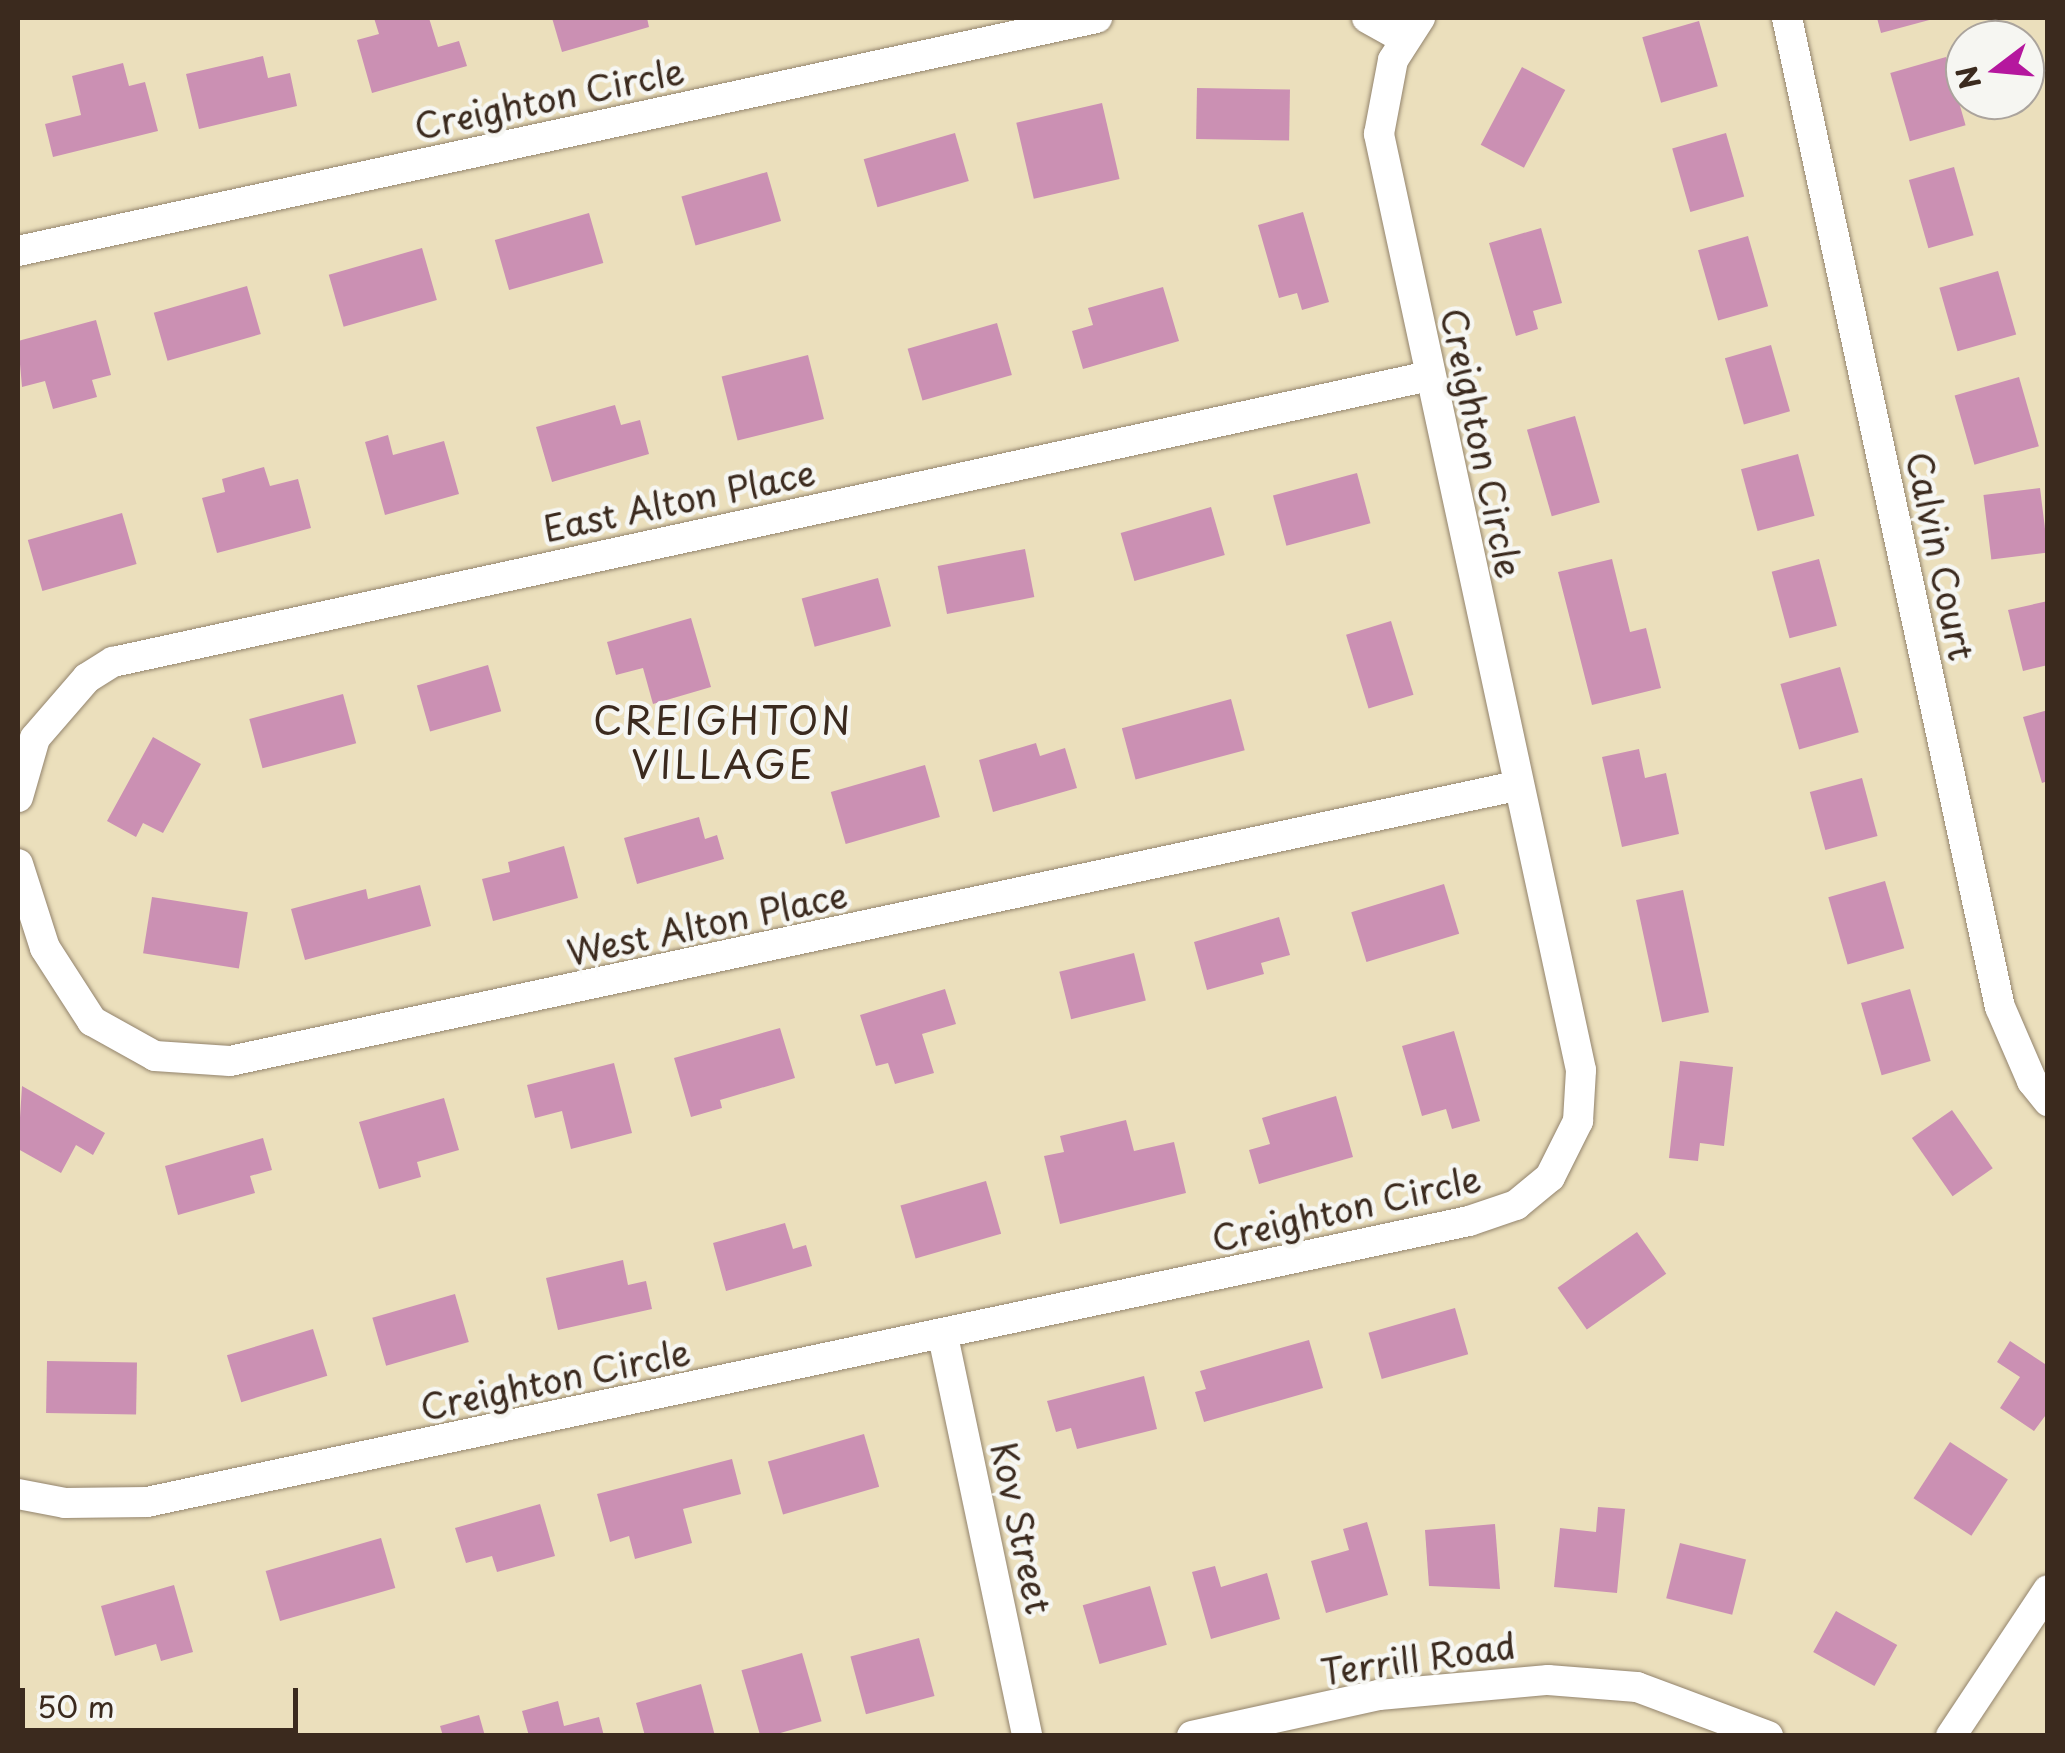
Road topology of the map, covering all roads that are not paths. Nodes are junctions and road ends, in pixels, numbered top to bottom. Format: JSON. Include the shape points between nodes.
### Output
{"nodes":[{"id":1,"x":1097,"y":18,"type":"edge"},
{"id":2,"x":1367,"y":18,"type":"edge"},
{"id":3,"x":1787,"y":18,"type":"edge"},
{"id":4,"x":1412,"y":28,"type":"edge"},
{"id":5,"x":18,"y":251,"type":"edge"},
{"id":6,"x":1429,"y":376,"type":"junction"},
{"id":7,"x":1516,"y":786,"type":"junction"},
{"id":8,"x":18,"y":798,"type":"edge"},
{"id":9,"x":18,"y":864,"type":"edge"},
{"id":10,"x":2048,"y":1101,"type":"edge"},
{"id":11,"x":943,"y":1336,"type":"junction"},
{"id":12,"x":18,"y":1494,"type":"edge"},
{"id":13,"x":2048,"y":1590,"type":"edge"},
{"id":14,"x":1027,"y":1736,"type":"edge"},
{"id":15,"x":1192,"y":1736,"type":"edge"},
{"id":16,"x":1768,"y":1736,"type":"edge"},
{"id":17,"x":1951,"y":1736,"type":"edge"}],
"edges":[{"from":1,"to":5,"type":"street","name":"Creighton Circle"},
{"from":2,"to":4,"type":"street","name":"Creighton Circle"},
{"from":3,"to":10,"type":"street","name":"Calvin Court","via":[[2000,1007],[2032,1082]]},
{"from":4,"to":6,"type":"street","name":"Creighton Circle","via":[[1385,82],[1379,134]]},
{"from":6,"to":7,"type":"street","name":"Creighton Circle"},
{"from":6,"to":8,"type":"street","name":"East Alton Place","via":[[113,662],[87,678],[36,738]]},
{"from":7,"to":9,"type":"street","name":"West Alton Place","via":[[230,1062],[155,1056],[92,1021],[45,948]]},
{"from":7,"to":11,"type":"street","name":"Creighton Circle","via":[[1583,1099],[1572,1142],[1535,1192],[1482,1218]]},
{"from":11,"to":12,"type":"street","name":"Creighton Circle","via":[[147,1502],[65,1503]]},
{"from":11,"to":14,"type":"street","name":"Kov Street"},
{"from":13,"to":17,"type":"street"},
{"from":15,"to":16,"type":"street","name":"Terrill Road","via":[[1379,1695],[1548,1680],[1637,1687]]}]}
